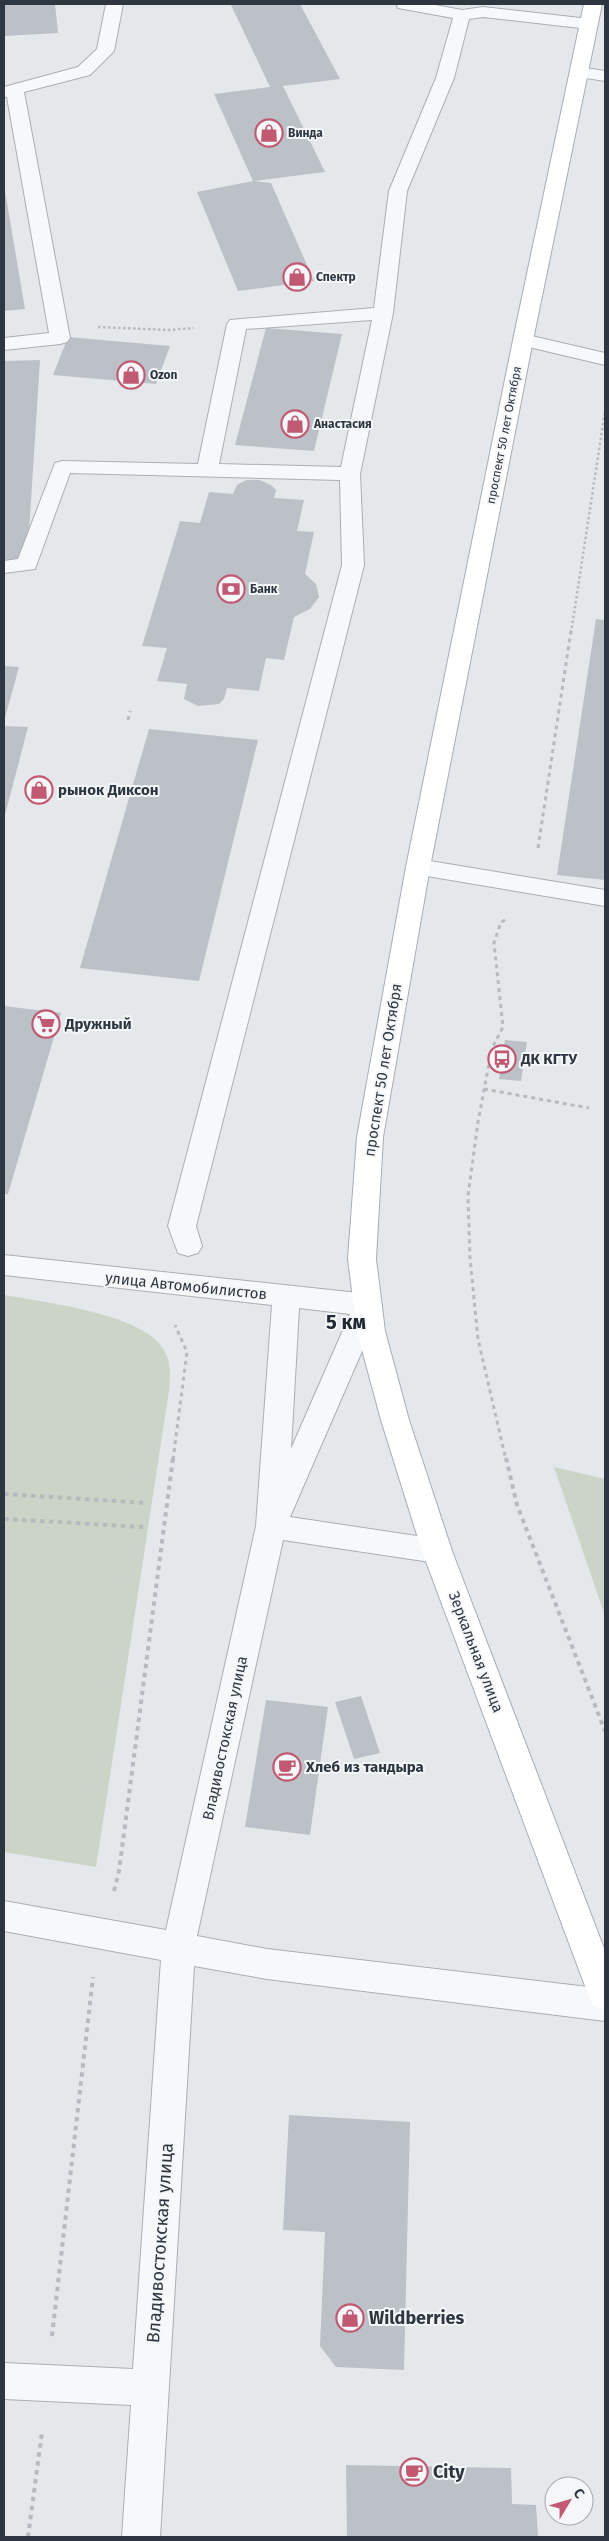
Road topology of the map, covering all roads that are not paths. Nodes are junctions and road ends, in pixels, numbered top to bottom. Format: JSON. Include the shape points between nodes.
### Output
{"nodes":[{"id":1,"x":114,"y":4,"type":"edge"},
{"id":2,"x":404,"y":4,"type":"edge"},
{"id":3,"x":593,"y":4,"type":"edge"},
{"id":4,"x":477,"y":10,"type":"edge"},
{"id":5,"x":589,"y":24,"type":"junction"},
{"id":6,"x":579,"y":72,"type":"junction"},
{"id":7,"x":605,"y":76,"type":"edge"},
{"id":8,"x":9,"y":91,"type":"edge"},
{"id":9,"x":382,"y":313,"type":"junction"},
{"id":10,"x":523,"y":340,"type":"junction"},
{"id":11,"x":4,"y":344,"type":"edge"},
{"id":12,"x":605,"y":359,"type":"edge"},
{"id":13,"x":207,"y":470,"type":"junction"},
{"id":14,"x":350,"y":474,"type":"junction"},
{"id":15,"x":4,"y":567,"type":"edge"},
{"id":16,"x":418,"y":867,"type":"junction"},
{"id":17,"x":605,"y":898,"type":"edge"},
{"id":18,"x":188,"y":1246,"type":"dead end"},
{"id":19,"x":4,"y":1265,"type":"edge"},
{"id":20,"x":286,"y":1297,"type":"junction"},
{"id":21,"x":368,"y":1305,"type":"junction"},
{"id":22,"x":271,"y":1526,"type":"junction"},
{"id":23,"x":437,"y":1551,"type":"junction"},
{"id":24,"x":4,"y":1916,"type":"edge"},
{"id":25,"x":178,"y":1949,"type":"junction"},
{"id":26,"x":605,"y":1994,"type":"edge"},
{"id":27,"x":605,"y":2006,"type":"edge"},
{"id":28,"x":4,"y":2381,"type":"edge"},
{"id":29,"x":151,"y":2388,"type":"junction"},
{"id":30,"x":142,"y":2537,"type":"edge"}],
"edges":[{"from":1,"to":8,"type":"street","via":[[105,51],[84,71]]},
{"from":2,"to":4,"type":"street"},
{"from":3,"to":5,"type":"main road","name":"проспект 50 лет Октября"},
{"from":4,"to":5,"type":"street"},
{"from":4,"to":9,"type":"street","via":[[398,191]]},
{"from":5,"to":6,"type":"main road","name":"проспект 50 лет Октября"},
{"from":6,"to":7,"type":"street"},
{"from":6,"to":10,"type":"main road","name":"проспект 50 лет Октября"},
{"from":8,"to":11,"type":"street","via":[[60,338]]},
{"from":9,"to":13,"type":"street","via":[[237,324]]},
{"from":9,"to":14,"type":"street"},
{"from":10,"to":12,"type":"street"},
{"from":10,"to":16,"type":"main road","name":"проспект 50 лет Октября"},
{"from":13,"to":14,"type":"street"},
{"from":13,"to":15,"type":"street","via":[[62,467],[27,564]]},
{"from":14,"to":18,"type":"street","via":[[353,565],[182,1226]]},
{"from":16,"to":17,"type":"street"},
{"from":16,"to":21,"type":"main road","name":"проспект 50 лет Октября","via":[[370,1137],[362,1259]]},
{"from":19,"to":20,"type":"street","name":"улица Автомобилистов"},
{"from":20,"to":21,"type":"street","name":"улица Автомобилистов"},
{"from":20,"to":22,"type":"street","name":"Владивостокская улица"},
{"from":21,"to":22,"type":"street","name":"Владивостокская улица"},
{"from":21,"to":23,"type":"main road","name":"Зеркальная улица","via":[[371,1331],[395,1420]]},
{"from":22,"to":23,"type":"street"},
{"from":22,"to":25,"type":"street","name":"Владивостокская улица"},
{"from":23,"to":26,"type":"main road","name":"Зеркальная улица"},
{"from":24,"to":25,"type":"street"},
{"from":25,"to":27,"type":"street","via":[[267,1964]]},
{"from":25,"to":29,"type":"street","name":"Владивостокская улица"},
{"from":28,"to":29,"type":"street"},
{"from":29,"to":30,"type":"street","name":"Владивостокская улица"}]}
